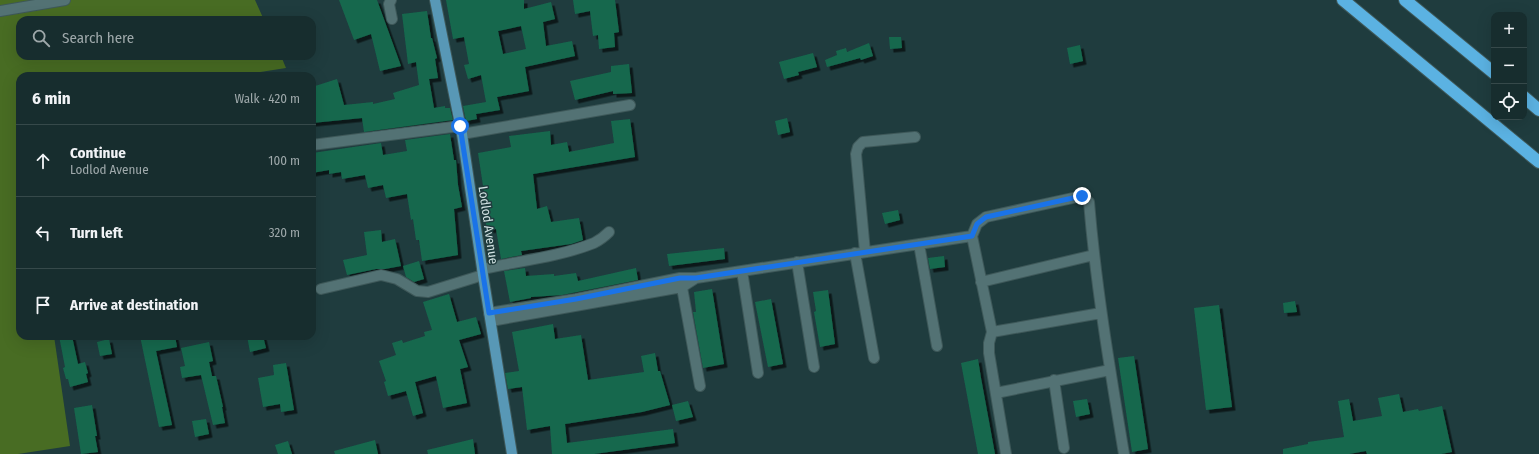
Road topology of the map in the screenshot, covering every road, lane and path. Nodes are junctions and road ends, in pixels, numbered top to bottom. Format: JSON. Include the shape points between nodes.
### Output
{"nodes":[{"id":1,"x":65,"y":0,"type":"edge"},
{"id":2,"x":391,"y":0,"type":"edge"},
{"id":3,"x":435,"y":0,"type":"edge"},
{"id":4,"x":1343,"y":0,"type":"edge"},
{"id":5,"x":1405,"y":0,"type":"edge"},
{"id":6,"x":0,"y":11,"type":"edge"},
{"id":7,"x":392,"y":19,"type":"dead end"},
{"id":8,"x":1491,"y":71,"type":"edge"},
{"id":9,"x":1527,"y":100,"type":"edge"},
{"id":10,"x":630,"y":105,"type":"dead end"},
{"id":11,"x":1539,"y":110,"type":"edge"},
{"id":12,"x":461,"y":130,"type":"junction"},
{"id":13,"x":915,"y":137,"type":"dead end"},
{"id":14,"x":316,"y":145,"type":"edge"},
{"id":15,"x":1539,"y":162,"type":"edge"},
{"id":16,"x":609,"y":232,"type":"dead end"},
{"id":17,"x":972,"y":236,"type":"junction"},
{"id":18,"x":918,"y":244,"type":"junction"},
{"id":19,"x":860,"y":252,"type":"junction"},
{"id":20,"x":1094,"y":255,"type":"junction"},
{"id":21,"x":797,"y":262,"type":"junction"},
{"id":22,"x":742,"y":270,"type":"junction"},
{"id":23,"x":482,"y":272,"type":"junction"},
{"id":24,"x":980,"y":282,"type":"junction"},
{"id":25,"x":681,"y":283,"type":"junction"},
{"id":26,"x":321,"y":289,"type":"dead end"},
{"id":27,"x":1102,"y":313,"type":"junction"},
{"id":28,"x":490,"y":317,"type":"junction"},
{"id":29,"x":992,"y":332,"type":"junction"},
{"id":30,"x":937,"y":346,"type":"dead end"},
{"id":31,"x":874,"y":358,"type":"dead end"},
{"id":32,"x":814,"y":367,"type":"dead end"},
{"id":33,"x":1110,"y":370,"type":"junction"},
{"id":34,"x":758,"y":373,"type":"dead end"},
{"id":35,"x":1054,"y":380,"type":"junction"},
{"id":36,"x":700,"y":386,"type":"dead end"},
{"id":37,"x":996,"y":393,"type":"junction"},
{"id":38,"x":1064,"y":448,"type":"dead end"},
{"id":39,"x":512,"y":454,"type":"edge"},
{"id":40,"x":1006,"y":454,"type":"edge"},
{"id":41,"x":1124,"y":454,"type":"edge"}],
"edges":[{"from":1,"to":6,"type":"street"},
{"from":2,"to":7,"type":"street","via":[[389,4]]},
{"from":3,"to":12,"type":"main road","name":"Lodlod Avenue"},
{"from":4,"to":15,"type":"highway"},
{"from":5,"to":8,"type":"highway"},
{"from":9,"to":11,"type":"highway"},
{"from":10,"to":12,"type":"street"},
{"from":12,"to":14,"type":"street"},
{"from":12,"to":23,"type":"main road","name":"Lodlod Avenue"},
{"from":13,"to":19,"type":"street","via":[[862,142],[858,147],[856,154]]},
{"from":16,"to":23,"type":"street","via":[[595,243]]},
{"from":17,"to":18,"type":"street"},
{"from":17,"to":20,"type":"street","via":[[977,224],[986,217],[1082,196],[1089,202]]},
{"from":17,"to":24,"type":"street"},
{"from":18,"to":19,"type":"street"},
{"from":18,"to":30,"type":"street"},
{"from":19,"to":21,"type":"street"},
{"from":19,"to":31,"type":"street"},
{"from":20,"to":24,"type":"street"},
{"from":20,"to":27,"type":"street"},
{"from":21,"to":22,"type":"street"},
{"from":21,"to":32,"type":"street"},
{"from":22,"to":25,"type":"street"},
{"from":22,"to":34,"type":"street"},
{"from":23,"to":26,"type":"street","via":[[428,292],[417,291],[397,279],[381,275]]},
{"from":23,"to":28,"type":"main road","name":"Lodlod Avenue"},
{"from":24,"to":29,"type":"street"},
{"from":25,"to":28,"type":"street"},
{"from":25,"to":36,"type":"street"},
{"from":27,"to":29,"type":"street"},
{"from":27,"to":33,"type":"street"},
{"from":28,"to":39,"type":"main road","name":"Lodlod Avenue"},
{"from":29,"to":37,"type":"street","via":[[989,353]]},
{"from":33,"to":35,"type":"street"},
{"from":33,"to":41,"type":"street"},
{"from":35,"to":37,"type":"street"},
{"from":35,"to":38,"type":"street"},
{"from":37,"to":40,"type":"street"}]}
